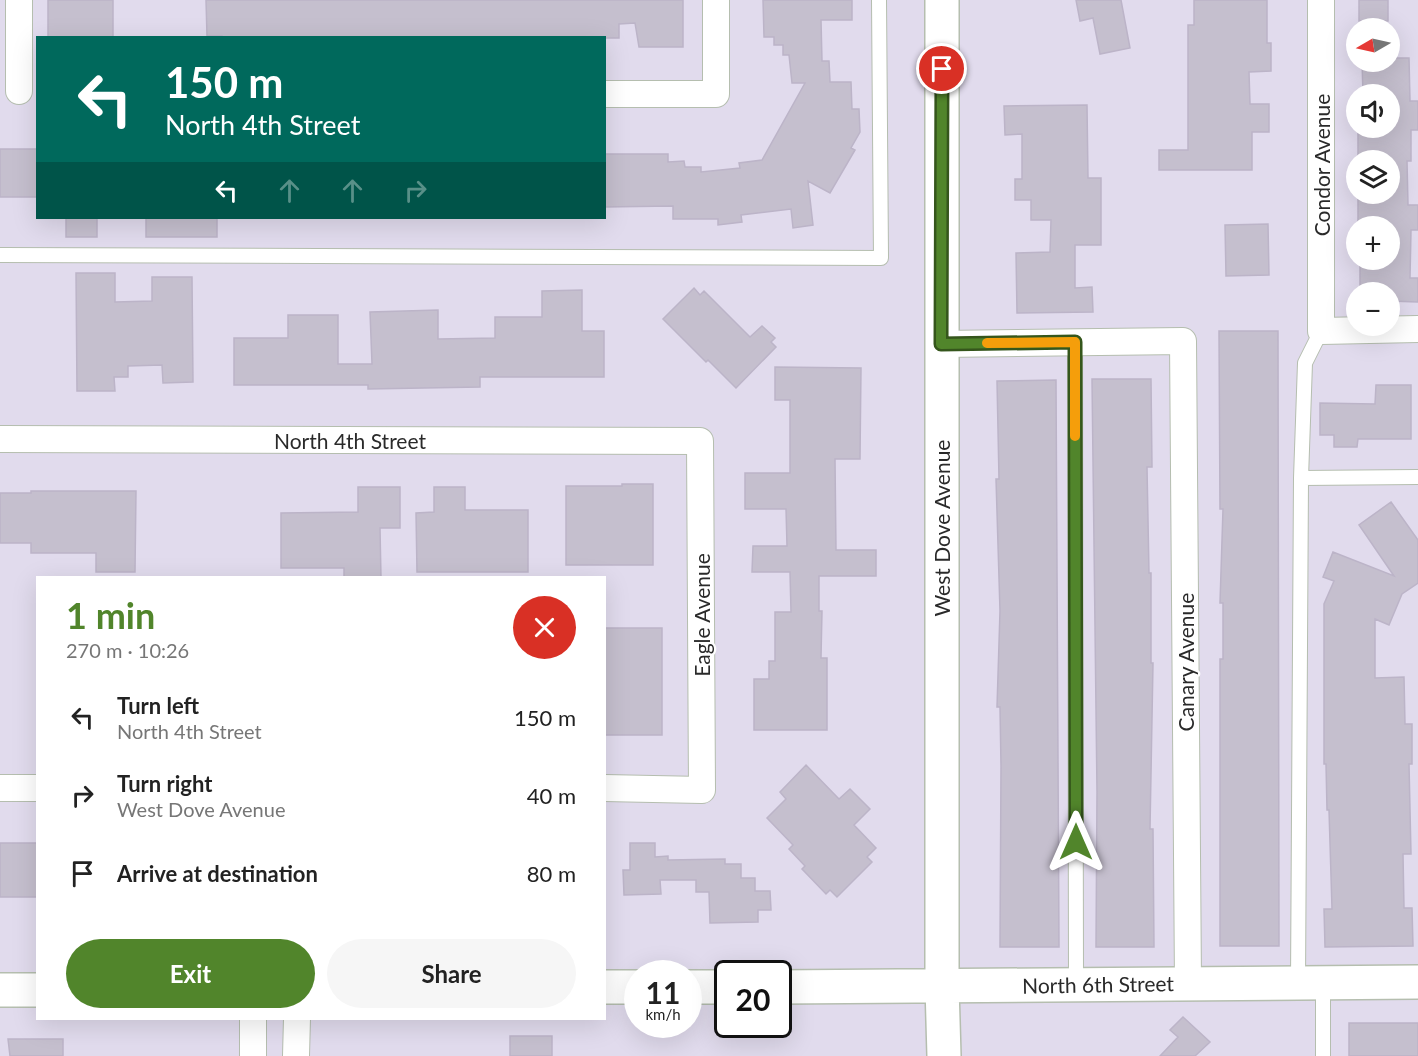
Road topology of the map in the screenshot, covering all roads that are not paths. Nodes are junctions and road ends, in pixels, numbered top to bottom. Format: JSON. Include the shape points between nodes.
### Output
{"nodes":[{"id":1,"x":19,"y":0,"type":"edge"},
{"id":2,"x":716,"y":0,"type":"edge"},
{"id":3,"x":879,"y":0,"type":"edge"},
{"id":4,"x":942,"y":0,"type":"edge"},
{"id":5,"x":1321,"y":0,"type":"edge"},
{"id":6,"x":19,"y":91,"type":"edge"},
{"id":7,"x":606,"y":93,"type":"edge"},
{"id":8,"x":0,"y":255,"type":"edge"},
{"id":9,"x":1418,"y":329,"type":"edge"},
{"id":10,"x":1321,"y":331,"type":"junction"},
{"id":11,"x":1075,"y":342,"type":"junction"},
{"id":12,"x":941,"y":344,"type":"junction"},
{"id":13,"x":0,"y":439,"type":"edge"},
{"id":14,"x":700,"y":441,"type":"joint"},
{"id":15,"x":1418,"y":477,"type":"edge"},
{"id":16,"x":1301,"y":478,"type":"junction"},
{"id":17,"x":0,"y":788,"type":"edge"},
{"id":18,"x":36,"y":788,"type":"edge"},
{"id":19,"x":606,"y":789,"type":"edge"},
{"id":20,"x":1310,"y":982,"type":"junction"},
{"id":21,"x":1418,"y":982,"type":"edge"},
{"id":22,"x":1188,"y":983,"type":"junction"},
{"id":23,"x":1076,"y":984,"type":"junction"},
{"id":24,"x":942,"y":986,"type":"junction"},
{"id":25,"x":606,"y":987,"type":"edge"},
{"id":26,"x":624,"y":987,"type":"edge"},
{"id":27,"x":792,"y":987,"type":"edge"},
{"id":28,"x":0,"y":990,"type":"edge"},
{"id":29,"x":36,"y":990,"type":"edge"},
{"id":30,"x":253,"y":1020,"type":"edge"},
{"id":31,"x":297,"y":1020,"type":"edge"},
{"id":32,"x":253,"y":1056,"type":"edge"},
{"id":33,"x":296,"y":1056,"type":"edge"},
{"id":34,"x":944,"y":1056,"type":"edge"},
{"id":35,"x":1323,"y":1056,"type":"edge"}],
"edges":[{"from":1,"to":6,"type":"street"},
{"from":2,"to":7,"type":"street","via":[[716,94]]},
{"from":3,"to":8,"type":"lane","via":[[881,258]]},
{"from":4,"to":12,"type":"main road","name":"West Dove Avenue"},
{"from":5,"to":10,"type":"street","name":"Condor Avenue"},
{"from":9,"to":10,"type":"street"},
{"from":10,"to":16,"type":"lane","via":[[1305,363]]},
{"from":11,"to":12,"type":"street"},
{"from":11,"to":22,"type":"street","name":"Canary Avenue","via":[[1183,341]]},
{"from":11,"to":23,"type":"lane"},
{"from":12,"to":24,"type":"main road","name":"West Dove Avenue"},
{"from":13,"to":14,"type":"street","name":"North 4th Street"},
{"from":14,"to":19,"type":"street","name":"Eagle Avenue","via":[[702,790]]},
{"from":15,"to":16,"type":"lane"},
{"from":16,"to":20,"type":"lane"},
{"from":17,"to":18,"type":"street"},
{"from":20,"to":21,"type":"main road","name":"North 6th Street"},
{"from":20,"to":22,"type":"main road","name":"North 6th Street"},
{"from":20,"to":35,"type":"lane"},
{"from":22,"to":23,"type":"main road","name":"North 6th Street"},
{"from":23,"to":24,"type":"main road","name":"North 6th Street"},
{"from":24,"to":27,"type":"main road","name":"North 6th Street"},
{"from":24,"to":34,"type":"main road","name":"West Dove Avenue"},
{"from":25,"to":26,"type":"main road"},
{"from":28,"to":29,"type":"main road"},
{"from":30,"to":32,"type":"street"},
{"from":31,"to":33,"type":"street"}]}
